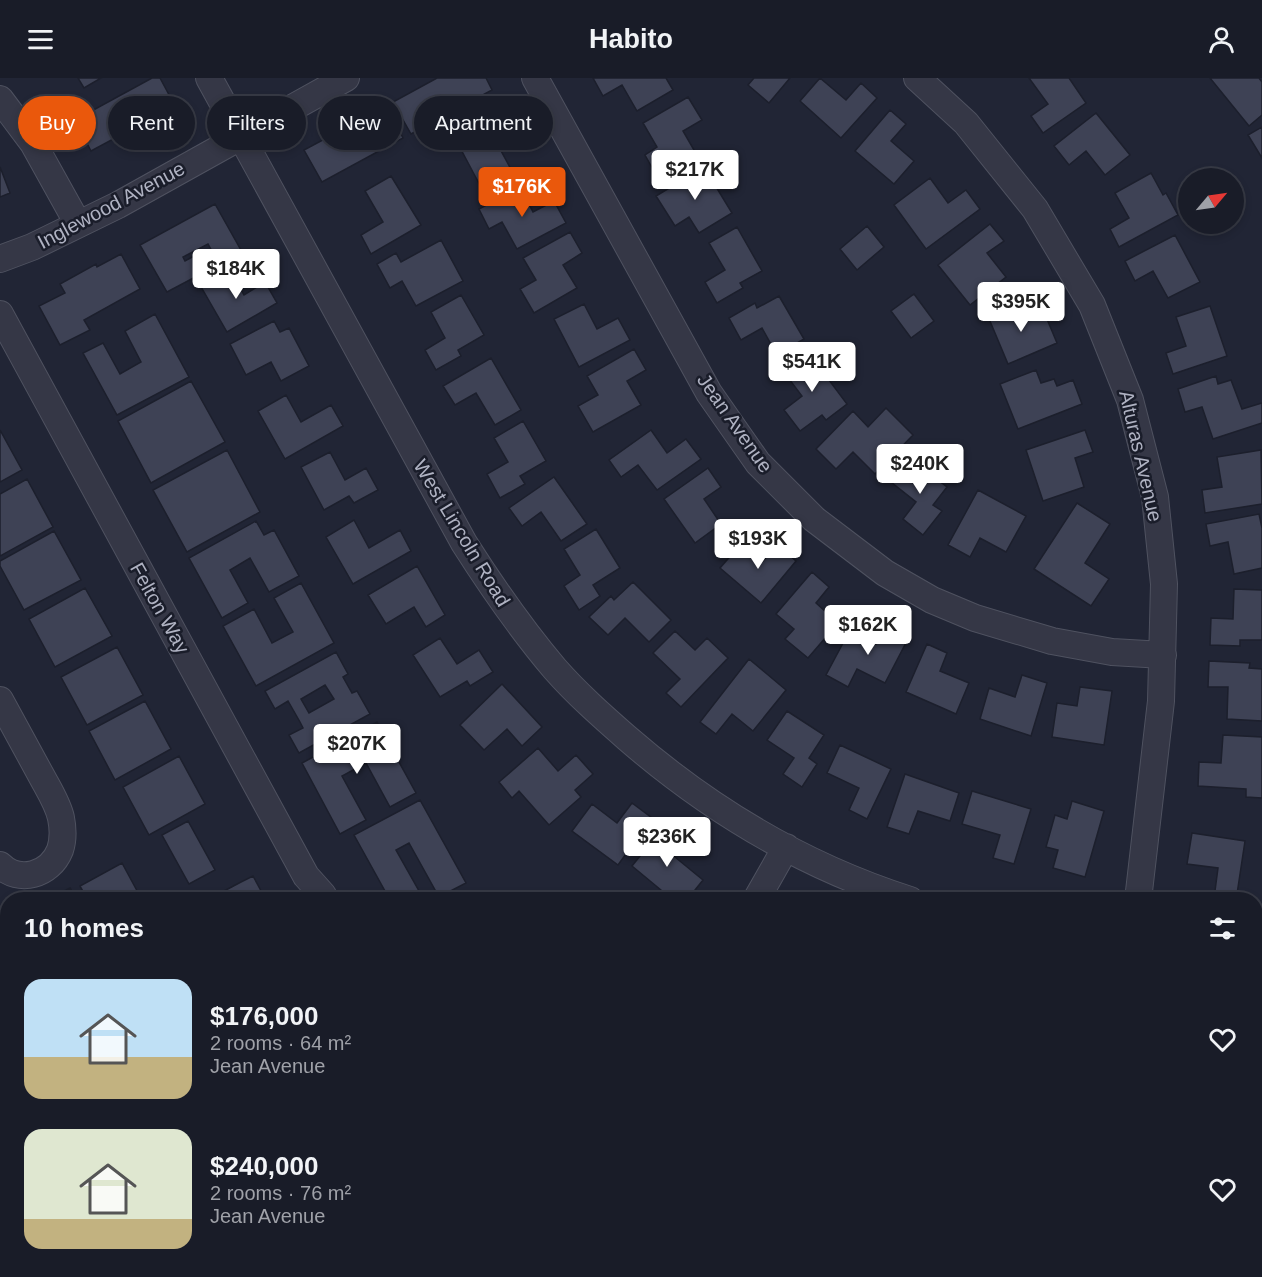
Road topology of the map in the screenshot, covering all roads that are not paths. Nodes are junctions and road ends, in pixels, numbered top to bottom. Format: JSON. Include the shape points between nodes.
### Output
{"nodes":[{"id":1,"x":209,"y":78,"type":"edge"},
{"id":2,"x":346,"y":78,"type":"edge"},
{"id":3,"x":536,"y":78,"type":"edge"},
{"id":4,"x":918,"y":78,"type":"edge"},
{"id":5,"x":219,"y":96,"type":"edge"},
{"id":6,"x":0,"y":99,"type":"edge"},
{"id":7,"x":306,"y":100,"type":"edge"},
{"id":8,"x":215,"y":150,"type":"edge"},
{"id":9,"x":249,"y":150,"type":"edge"},
{"id":10,"x":78,"y":224,"type":"junction"},
{"id":11,"x":0,"y":259,"type":"edge"},
{"id":12,"x":0,"y":314,"type":"edge"},
{"id":13,"x":1163,"y":655,"type":"junction"},
{"id":14,"x":0,"y":700,"type":"edge"},
{"id":15,"x":786,"y":847,"type":"junction"},
{"id":16,"x":0,"y":865,"type":"edge"},
{"id":17,"x":319,"y":892,"type":"edge"},
{"id":18,"x":761,"y":892,"type":"edge"},
{"id":19,"x":886,"y":892,"type":"edge"},
{"id":20,"x":1139,"y":892,"type":"edge"}],
"edges":[{"from":1,"to":5,"type":"street","name":"West Lincoln Road"},
{"from":2,"to":7,"type":"street","name":"Inglewood Avenue"},
{"from":3,"to":13,"type":"street","name":"Jean Avenue","via":[[709,393],[758,463],[814,519],[885,573],[932,600],[975,618],[1052,641],[1113,652]]},
{"from":4,"to":13,"type":"street","name":"Alturas Avenue","via":[[966,123],[1035,209],[1092,305],[1130,400],[1155,497],[1164,584]]},
{"from":6,"to":10,"type":"street","via":[[33,143]]},
{"from":8,"to":10,"type":"street","name":"Inglewood Avenue"},
{"from":9,"to":15,"type":"street","name":"West Lincoln Road","via":[[464,543],[508,612],[594,710],[664,771]]},
{"from":10,"to":11,"type":"street","name":"Inglewood Avenue"},
{"from":12,"to":17,"type":"street","name":"Felton Way","via":[[306,876]]},
{"from":13,"to":20,"type":"street","name":"Alturas Avenue"},
{"from":14,"to":16,"type":"street","via":[[53,798],[63,835],[59,852],[49,866],[35,874],[19,876]]},
{"from":15,"to":18,"type":"street"},
{"from":15,"to":19,"type":"street","name":"West Lincoln Road"}]}
